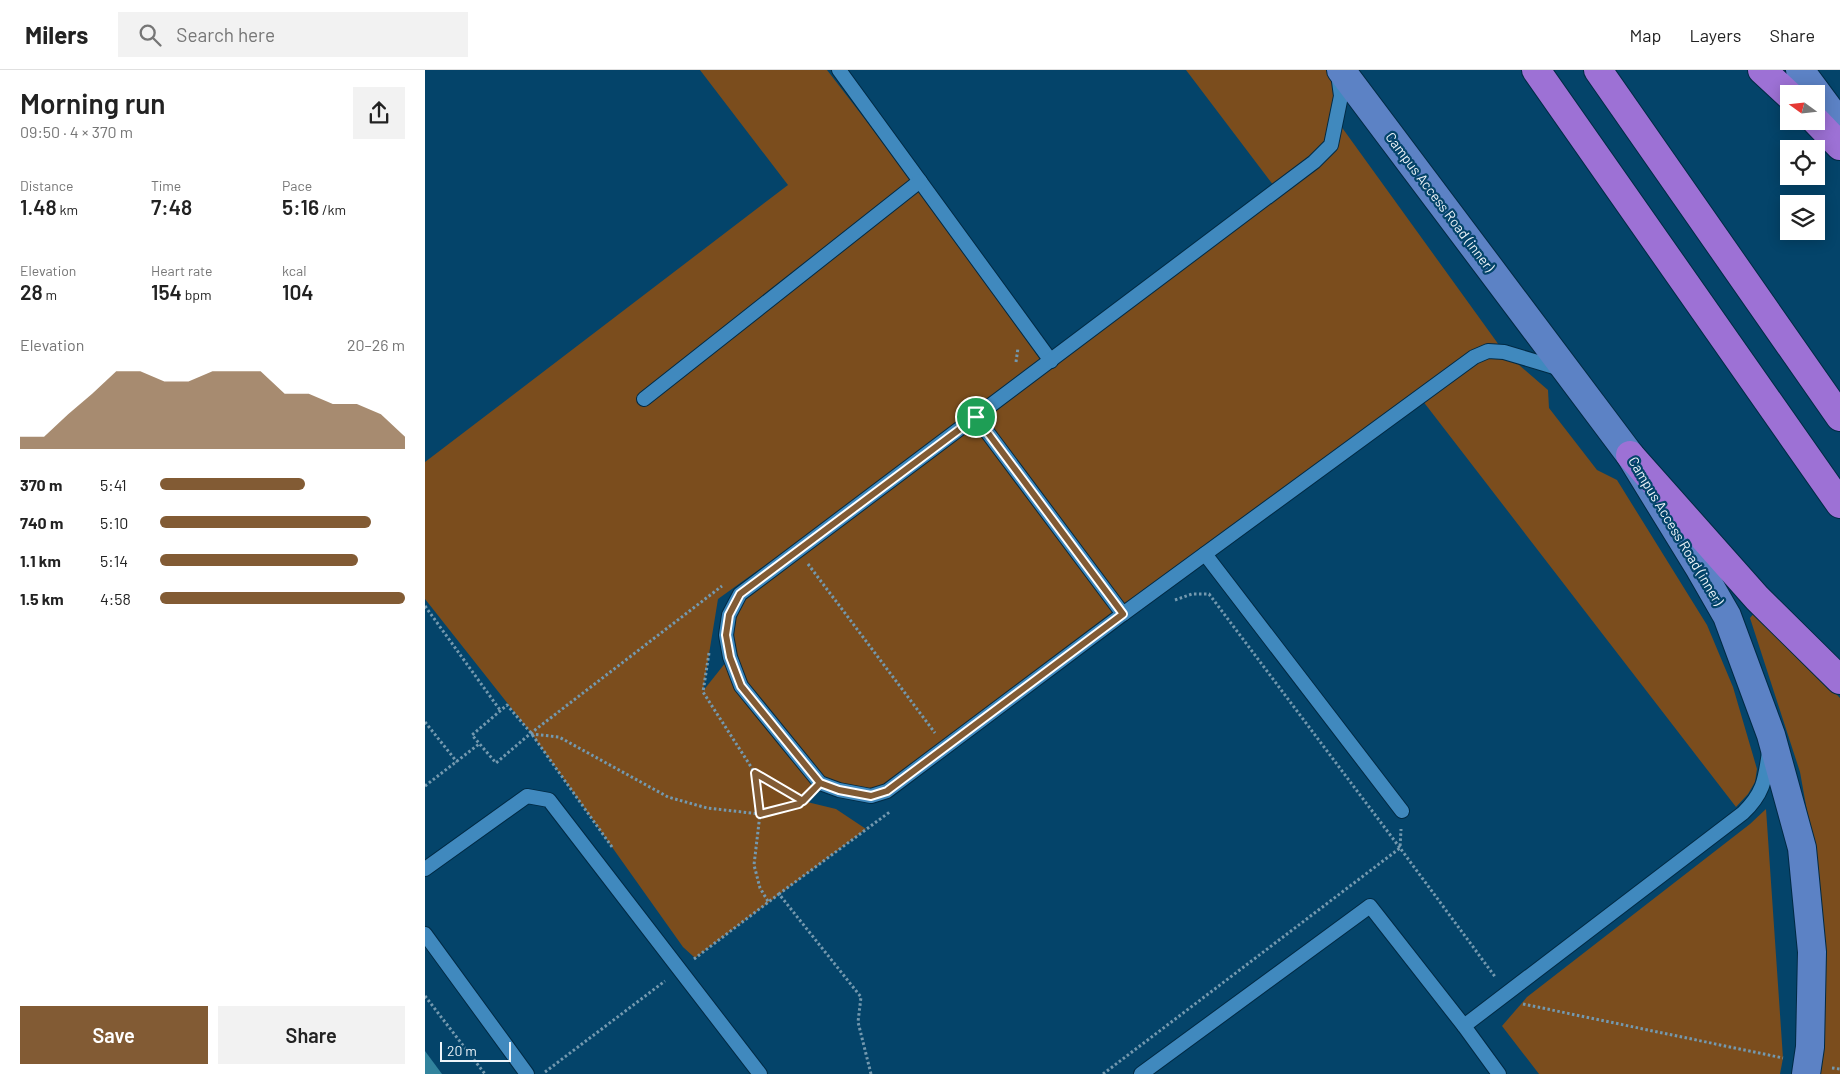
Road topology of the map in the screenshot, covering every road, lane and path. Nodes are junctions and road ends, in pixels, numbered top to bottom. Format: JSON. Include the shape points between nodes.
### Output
{"nodes":[{"id":1,"x":839,"y":70,"type":"edge"},
{"id":2,"x":1337,"y":70,"type":"edge"},
{"id":3,"x":1341,"y":70,"type":"edge"},
{"id":4,"x":1537,"y":70,"type":"edge"},
{"id":5,"x":1598,"y":70,"type":"edge"},
{"id":6,"x":1763,"y":70,"type":"edge"},
{"id":7,"x":1800,"y":70,"type":"edge"},
{"id":8,"x":1780,"y":86,"type":"edge"},
{"id":9,"x":1840,"y":124,"type":"edge"},
{"id":10,"x":1824,"y":130,"type":"edge"},
{"id":11,"x":1840,"y":146,"type":"edge"},
{"id":12,"x":920,"y":181,"type":"junction"},
{"id":13,"x":1016,"y":341,"type":"dead end"},
{"id":14,"x":1051,"y":360,"type":"junction"},
{"id":15,"x":1008,"y":368,"type":"dead end"},
{"id":16,"x":1567,"y":370,"type":"junction"},
{"id":17,"x":643,"y":399,"type":"dead end"},
{"id":18,"x":1840,"y":416,"type":"edge"},
{"id":19,"x":976,"y":417,"type":"junction"},
{"id":20,"x":1630,"y":455,"type":"junction"},
{"id":21,"x":1840,"y":504,"type":"edge"},
{"id":22,"x":1205,"y":554,"type":"junction"},
{"id":23,"x":719,"y":588,"type":"dead end"},
{"id":24,"x":718,"y":597,"type":"dead end"},
{"id":25,"x":1170,"y":602,"type":"dead end"},
{"id":26,"x":425,"y":606,"type":"edge"},
{"id":27,"x":1123,"y":614,"type":"junction"},
{"id":28,"x":710,"y":645,"type":"dead end"},
{"id":29,"x":1840,"y":680,"type":"edge"},
{"id":30,"x":500,"y":710,"type":"junction"},
{"id":31,"x":425,"y":722,"type":"edge"},
{"id":32,"x":531,"y":734,"type":"junction"},
{"id":33,"x":1771,"y":735,"type":"junction"},
{"id":34,"x":479,"y":744,"type":"junction"},
{"id":35,"x":457,"y":762,"type":"junction"},
{"id":36,"x":755,"y":773,"type":"junction"},
{"id":37,"x":820,"y":783,"type":"junction"},
{"id":38,"x":425,"y":786,"type":"edge"},
{"id":39,"x":803,"y":801,"type":"junction"},
{"id":40,"x":1402,"y":811,"type":"joint"},
{"id":41,"x":760,"y":814,"type":"junction"},
{"id":42,"x":425,"y":869,"type":"edge"},
{"id":43,"x":779,"y":894,"type":"dead end"},
{"id":44,"x":769,"y":903,"type":"junction"},
{"id":45,"x":425,"y":934,"type":"edge"},
{"id":46,"x":681,"y":969,"type":"junction"},
{"id":47,"x":425,"y":996,"type":"edge"},
{"id":48,"x":1464,"y":1026,"type":"junction"},
{"id":49,"x":485,"y":1074,"type":"edge"},
{"id":50,"x":527,"y":1074,"type":"edge"},
{"id":51,"x":542,"y":1074,"type":"edge"},
{"id":52,"x":760,"y":1074,"type":"edge"},
{"id":53,"x":1141,"y":1074,"type":"edge"},
{"id":54,"x":1499,"y":1074,"type":"edge"},
{"id":55,"x":1807,"y":1074,"type":"edge"}],
"edges":[{"from":1,"to":12,"type":"lane"},
{"from":2,"to":14,"type":"lane","via":[[1341,96],[1331,145],[1314,162]]},
{"from":3,"to":16,"type":"street","name":"Campus Access Road (inner)"},
{"from":4,"to":21,"type":"highway"},
{"from":5,"to":18,"type":"highway"},
{"from":6,"to":8,"type":"highway"},
{"from":7,"to":9,"type":"street"},
{"from":10,"to":11,"type":"highway"},
{"from":12,"to":14,"type":"lane"},
{"from":12,"to":17,"type":"lane"},
{"from":13,"to":15,"type":"path","via":[[1016,362]]},
{"from":14,"to":19,"type":"lane"},
{"from":16,"to":20,"type":"street","name":"Campus Access Road (inner)"},
{"from":16,"to":22,"type":"lane","via":[[1504,352],[1488,351],[1474,357]]},
{"from":19,"to":27,"type":"lane"},
{"from":19,"to":37,"type":"lane","via":[[740,594],[729,615],[726,635],[741,686]]},
{"from":20,"to":29,"type":"highway","via":[[1757,598]]},
{"from":20,"to":33,"type":"street","name":"Campus Access Road (inner)","via":[[1727,616]]},
{"from":22,"to":27,"type":"lane"},
{"from":22,"to":40,"type":"lane"},
{"from":23,"to":24,"type":"path"},
{"from":25,"to":40,"type":"path","via":[[1192,594],[1209,594],[1400,848]]},
{"from":26,"to":30,"type":"path"},
{"from":27,"to":37,"type":"lane","via":[[887,791],[871,796]]},
{"from":28,"to":36,"type":"path","via":[[703,692]]},
{"from":30,"to":32,"type":"path","via":[[507,705]]},
{"from":30,"to":34,"type":"path","via":[[473,735]]},
{"from":31,"to":35,"type":"path"},
{"from":32,"to":34,"type":"path","via":[[496,763]]},
{"from":32,"to":41,"type":"path","via":[[559,737],[668,797],[707,808]]},
{"from":33,"to":48,"type":"lane","via":[[1765,780],[1756,800],[1743,813]]},
{"from":33,"to":55,"type":"street","name":"Campus Access Road (inner)","via":[[1803,858],[1812,952]]},
{"from":34,"to":35,"type":"path"},
{"from":35,"to":38,"type":"path"},
{"from":36,"to":39,"type":"path"},
{"from":36,"to":41,"type":"path"},
{"from":37,"to":39,"type":"path"},
{"from":39,"to":41,"type":"path"},
{"from":41,"to":44,"type":"path","via":[[753,865],[759,888]]},
{"from":42,"to":46,"type":"lane","via":[[527,796],[549,800]]},
{"from":43,"to":44,"type":"path"},
{"from":44,"to":46,"type":"path"},
{"from":45,"to":50,"type":"lane"},
{"from":46,"to":51,"type":"path"},
{"from":46,"to":52,"type":"lane"},
{"from":47,"to":49,"type":"path"},
{"from":48,"to":53,"type":"lane","via":[[1370,906]]},
{"from":48,"to":54,"type":"lane"}]}
